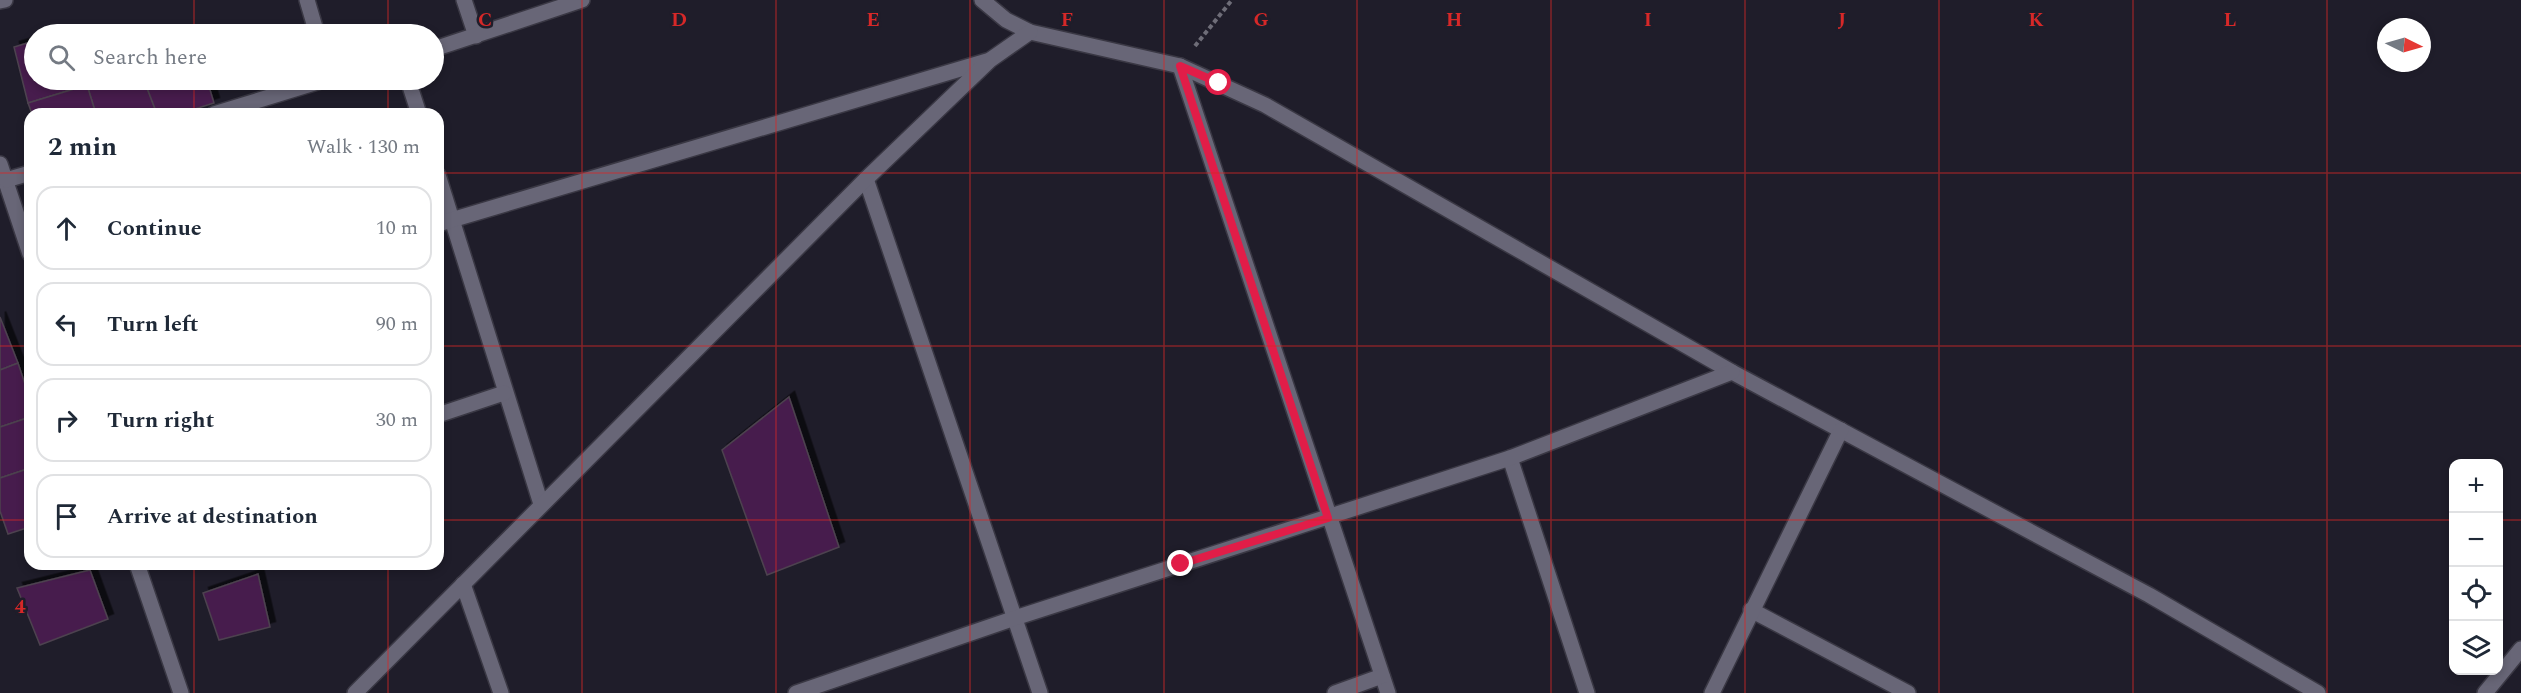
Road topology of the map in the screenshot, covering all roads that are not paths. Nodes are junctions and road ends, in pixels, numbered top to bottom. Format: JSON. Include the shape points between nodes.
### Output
{"nodes":[{"id":1,"x":5,"y":0,"type":"edge"},
{"id":2,"x":307,"y":0,"type":"edge"},
{"id":3,"x":464,"y":0,"type":"edge"},
{"id":4,"x":582,"y":0,"type":"edge"},
{"id":5,"x":982,"y":0,"type":"edge"},
{"id":6,"x":0,"y":2,"type":"edge"},
{"id":7,"x":314,"y":24,"type":"edge"},
{"id":8,"x":1030,"y":32,"type":"junction"},
{"id":9,"x":476,"y":36,"type":"junction"},
{"id":10,"x":444,"y":46,"type":"edge"},
{"id":11,"x":990,"y":60,"type":"junction"},
{"id":12,"x":1180,"y":66,"type":"junction"},
{"id":13,"x":292,"y":90,"type":"edge"},
{"id":14,"x":411,"y":90,"type":"edge"},
{"id":15,"x":233,"y":108,"type":"edge"},
{"id":16,"x":417,"y":108,"type":"edge"},
{"id":17,"x":0,"y":164,"type":"edge"},
{"id":18,"x":24,"y":175,"type":"edge"},
{"id":19,"x":866,"y":179,"type":"junction"},
{"id":20,"x":6,"y":180,"type":"junction"},
{"id":21,"x":445,"y":222,"type":"edge"},
{"id":22,"x":24,"y":236,"type":"edge"},
{"id":23,"x":1732,"y":372,"type":"junction"},
{"id":24,"x":504,"y":393,"type":"junction"},
{"id":25,"x":444,"y":413,"type":"edge"},
{"id":26,"x":1841,"y":430,"type":"junction"},
{"id":27,"x":1510,"y":458,"type":"junction"},
{"id":28,"x":541,"y":504,"type":"junction"},
{"id":29,"x":1328,"y":518,"type":"junction"},
{"id":30,"x":139,"y":570,"type":"edge"},
{"id":31,"x":463,"y":584,"type":"junction"},
{"id":32,"x":1751,"y":610,"type":"junction"},
{"id":33,"x":1016,"y":618,"type":"junction"},
{"id":34,"x":2521,"y":649,"type":"edge"},
{"id":35,"x":1382,"y":676,"type":"junction"},
{"id":36,"x":181,"y":693,"type":"edge"},
{"id":37,"x":355,"y":693,"type":"edge"},
{"id":38,"x":501,"y":693,"type":"edge"},
{"id":39,"x":796,"y":693,"type":"edge"},
{"id":40,"x":1040,"y":693,"type":"edge"},
{"id":41,"x":1335,"y":693,"type":"edge"},
{"id":42,"x":1388,"y":693,"type":"edge"},
{"id":43,"x":1587,"y":693,"type":"edge"},
{"id":44,"x":1712,"y":693,"type":"edge"},
{"id":45,"x":1908,"y":693,"type":"edge"},
{"id":46,"x":2318,"y":693,"type":"edge"},
{"id":47,"x":2485,"y":693,"type":"edge"}],
"edges":[{"from":1,"to":6,"type":"street"},
{"from":2,"to":7,"type":"street"},
{"from":3,"to":9,"type":"street"},
{"from":4,"to":9,"type":"street"},
{"from":5,"to":8,"type":"street","via":[[1006,20]]},
{"from":8,"to":11,"type":"street"},
{"from":8,"to":12,"type":"street"},
{"from":9,"to":10,"type":"street"},
{"from":11,"to":19,"type":"street"},
{"from":11,"to":21,"type":"street"},
{"from":12,"to":23,"type":"street","via":[[1265,105]]},
{"from":12,"to":29,"type":"street"},
{"from":13,"to":15,"type":"street"},
{"from":14,"to":16,"type":"street"},
{"from":17,"to":20,"type":"street"},
{"from":18,"to":20,"type":"street"},
{"from":19,"to":28,"type":"street"},
{"from":19,"to":33,"type":"street"},
{"from":20,"to":22,"type":"street"},
{"from":21,"to":24,"type":"street"},
{"from":23,"to":26,"type":"street"},
{"from":23,"to":27,"type":"street"},
{"from":24,"to":25,"type":"street"},
{"from":24,"to":28,"type":"street"},
{"from":26,"to":32,"type":"street"},
{"from":26,"to":46,"type":"street","via":[[2150,595]]},
{"from":27,"to":29,"type":"street"},
{"from":27,"to":43,"type":"street"},
{"from":28,"to":31,"type":"street"},
{"from":29,"to":33,"type":"street"},
{"from":29,"to":35,"type":"street"},
{"from":30,"to":36,"type":"street"},
{"from":31,"to":37,"type":"street"},
{"from":31,"to":38,"type":"street"},
{"from":32,"to":44,"type":"street"},
{"from":32,"to":45,"type":"street"},
{"from":33,"to":39,"type":"street"},
{"from":33,"to":40,"type":"street"},
{"from":34,"to":47,"type":"street"},
{"from":35,"to":41,"type":"street"},
{"from":35,"to":42,"type":"street"}]}
